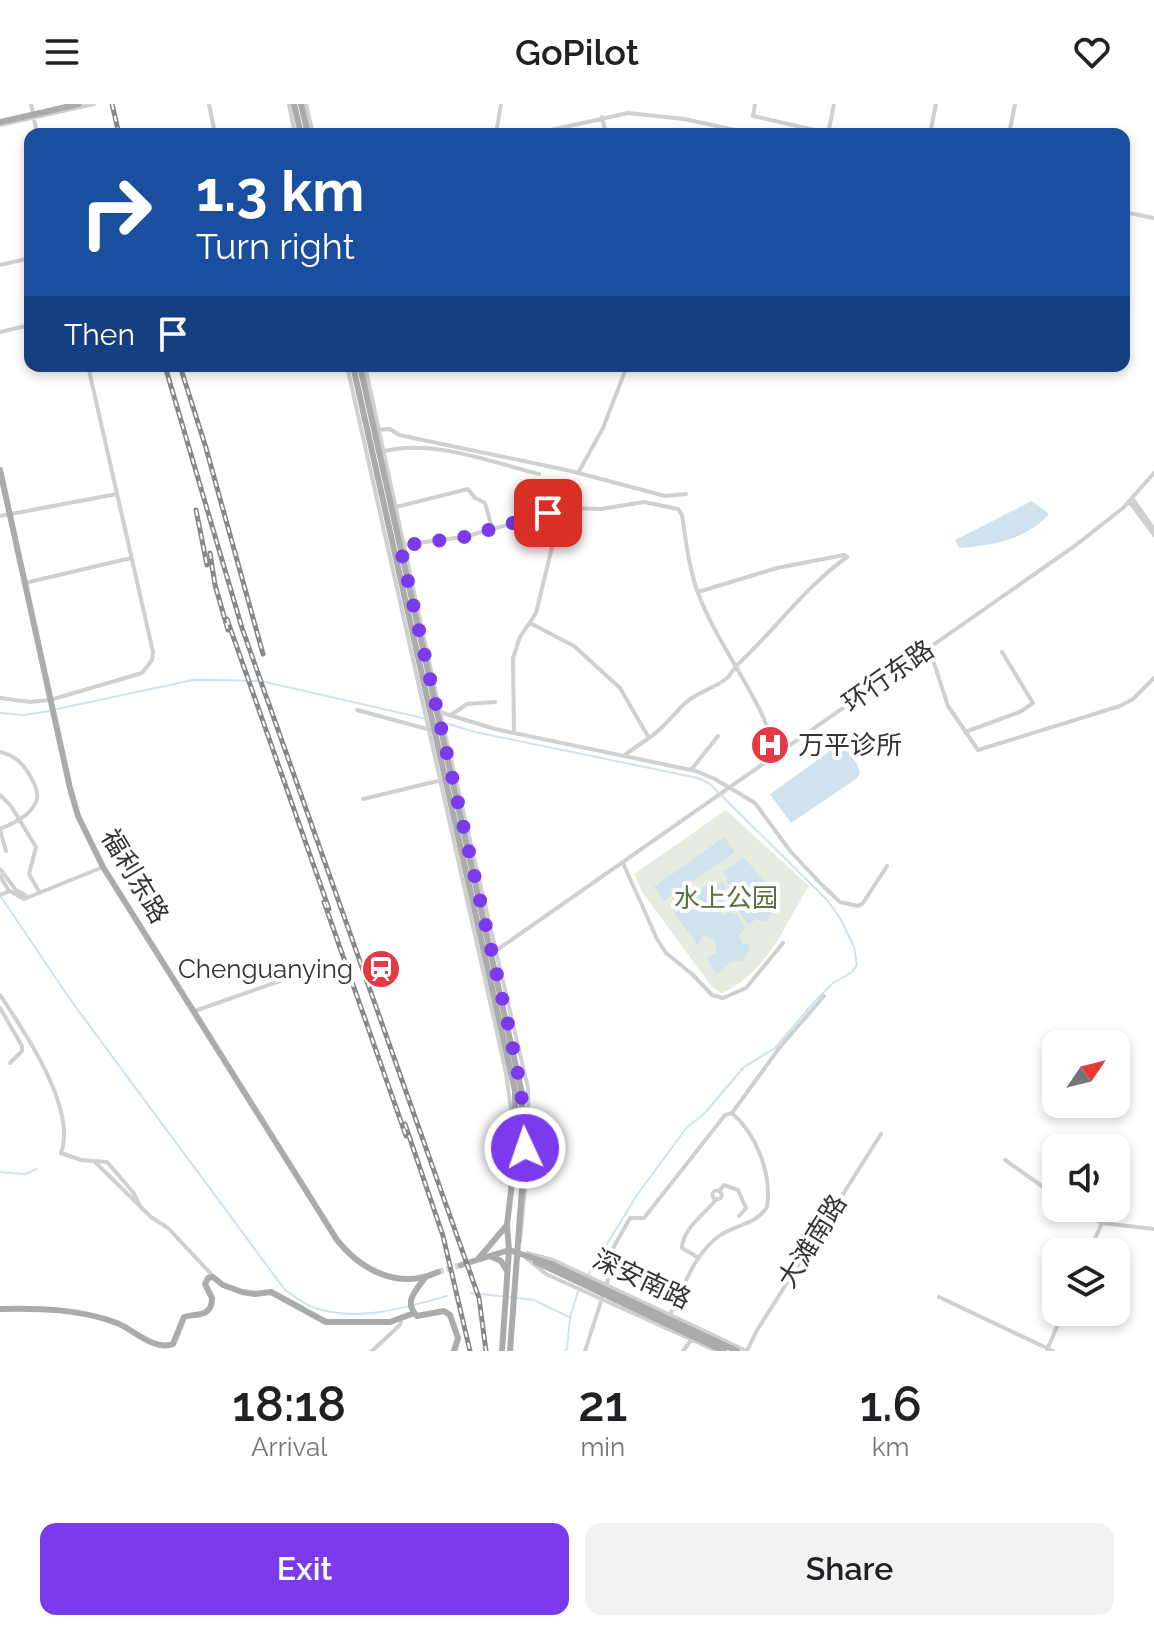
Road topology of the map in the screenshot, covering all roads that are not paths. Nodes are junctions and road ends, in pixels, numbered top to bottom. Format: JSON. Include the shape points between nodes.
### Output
{"nodes":[{"id":1,"x":31,"y":104,"type":"edge"},
{"id":2,"x":68,"y":104,"type":"edge"},
{"id":3,"x":79,"y":104,"type":"edge"},
{"id":4,"x":94,"y":104,"type":"edge"},
{"id":5,"x":209,"y":104,"type":"edge"},
{"id":6,"x":291,"y":104,"type":"edge"},
{"id":7,"x":304,"y":104,"type":"edge"},
{"id":8,"x":501,"y":104,"type":"edge"},
{"id":9,"x":755,"y":104,"type":"edge"},
{"id":10,"x":834,"y":104,"type":"edge"},
{"id":11,"x":936,"y":104,"type":"edge"},
{"id":12,"x":1015,"y":104,"type":"edge"},
{"id":13,"x":33,"y":115,"type":"junction"},
{"id":14,"x":602,"y":117,"type":"junction"},
{"id":15,"x":0,"y":122,"type":"edge"},
{"id":16,"x":36,"y":128,"type":"edge"},
{"id":17,"x":214,"y":128,"type":"edge"},
{"id":18,"x":297,"y":128,"type":"edge"},
{"id":19,"x":309,"y":128,"type":"edge"},
{"id":20,"x":497,"y":128,"type":"edge"},
{"id":21,"x":557,"y":128,"type":"edge"},
{"id":22,"x":605,"y":128,"type":"edge"},
{"id":23,"x":726,"y":128,"type":"edge"},
{"id":24,"x":806,"y":128,"type":"edge"},
{"id":25,"x":828,"y":128,"type":"edge"},
{"id":26,"x":931,"y":128,"type":"edge"},
{"id":27,"x":1010,"y":128,"type":"edge"},
{"id":28,"x":1130,"y":213,"type":"edge"},
{"id":29,"x":1154,"y":218,"type":"edge"},
{"id":30,"x":24,"y":259,"type":"edge"},
{"id":31,"x":0,"y":265,"type":"edge"},
{"id":32,"x":24,"y":326,"type":"edge"},
{"id":33,"x":0,"y":332,"type":"edge"},
{"id":34,"x":89,"y":372,"type":"edge"},
{"id":35,"x":351,"y":372,"type":"edge"},
{"id":36,"x":363,"y":372,"type":"edge"},
{"id":37,"x":625,"y":372,"type":"edge"},
{"id":38,"x":376,"y":430,"type":"junction"},
{"id":39,"x":381,"y":452,"type":"junction"},
{"id":40,"x":0,"y":470,"type":"edge"},
{"id":41,"x":578,"y":473,"type":"junction"},
{"id":42,"x":1154,"y":473,"type":"edge"},
{"id":43,"x":539,"y":474,"type":"dead end"},
{"id":44,"x":117,"y":494,"type":"junction"},
{"id":45,"x":686,"y":494,"type":"dead end"},
{"id":46,"x":1131,"y":499,"type":"junction"},
{"id":47,"x":396,"y":507,"type":"junction"},
{"id":48,"x":561,"y":510,"type":"junction"},
{"id":49,"x":9,"y":514,"type":"junction"},
{"id":50,"x":0,"y":516,"type":"edge"},
{"id":51,"x":492,"y":528,"type":"junction"},
{"id":52,"x":1154,"y":532,"type":"edge"},
{"id":53,"x":402,"y":546,"type":"junction"},
{"id":54,"x":131,"y":558,"type":"junction"},
{"id":55,"x":24,"y":583,"type":"junction"},
{"id":56,"x":698,"y":592,"type":"junction"},
{"id":57,"x":530,"y":623,"type":"junction"},
{"id":58,"x":929,"y":648,"type":"junction"},
{"id":59,"x":1002,"y":652,"type":"dead end"},
{"id":60,"x":734,"y":667,"type":"junction"},
{"id":61,"x":1154,"y":678,"type":"edge"},
{"id":62,"x":0,"y":698,"type":"edge"},
{"id":63,"x":50,"y":701,"type":"junction"},
{"id":64,"x":495,"y":702,"type":"dead end"},
{"id":65,"x":357,"y":710,"type":"dead end"},
{"id":66,"x":434,"y":713,"type":"junction"},
{"id":67,"x":451,"y":715,"type":"junction"},
{"id":68,"x":436,"y":729,"type":"junction"},
{"id":69,"x":965,"y":732,"type":"junction"},
{"id":70,"x":514,"y":733,"type":"junction"},
{"id":71,"x":718,"y":736,"type":"dead end"},
{"id":72,"x":649,"y":738,"type":"junction"},
{"id":73,"x":0,"y":752,"type":"edge"},
{"id":74,"x":626,"y":754,"type":"dead end"},
{"id":75,"x":776,"y":754,"type":"junction"},
{"id":76,"x":691,"y":770,"type":"junction"},
{"id":77,"x":446,"y":779,"type":"junction"},
{"id":78,"x":727,"y":789,"type":"junction"},
{"id":79,"x":0,"y":795,"type":"edge"},
{"id":80,"x":363,"y":799,"type":"dead end"},
{"id":81,"x":20,"y":820,"type":"junction"},
{"id":82,"x":0,"y":830,"type":"edge"},
{"id":83,"x":6,"y":851,"type":"dead end"},
{"id":84,"x":623,"y":863,"type":"junction"},
{"id":85,"x":887,"y":866,"type":"dead end"},
{"id":86,"x":103,"y":867,"type":"junction"},
{"id":87,"x":0,"y":869,"type":"edge"},
{"id":88,"x":0,"y":876,"type":"edge"},
{"id":89,"x":5,"y":893,"type":"edge"},
{"id":90,"x":40,"y":893,"type":"junction"},
{"id":91,"x":25,"y":895,"type":"dead end"},
{"id":92,"x":783,"y":943,"type":"dead end"},
{"id":93,"x":488,"y":953,"type":"junction"},
{"id":94,"x":312,"y":973,"type":"dead end"},
{"id":95,"x":0,"y":995,"type":"edge"},
{"id":96,"x":824,"y":996,"type":"dead end"},
{"id":97,"x":0,"y":1008,"type":"edge"},
{"id":98,"x":195,"y":1011,"type":"junction"},
{"id":99,"x":10,"y":1063,"type":"dead end"},
{"id":100,"x":732,"y":1113,"type":"junction"},
{"id":101,"x":881,"y":1134,"type":"dead end"},
{"id":102,"x":1005,"y":1160,"type":"dead end"},
{"id":103,"x":95,"y":1162,"type":"junction"},
{"id":104,"x":1042,"y":1186,"type":"edge"},
{"id":105,"x":139,"y":1204,"type":"junction"},
{"id":106,"x":739,"y":1216,"type":"dead end"},
{"id":107,"x":1102,"y":1223,"type":"joint"},
{"id":108,"x":507,"y":1225,"type":"junction"},
{"id":109,"x":1154,"y":1229,"type":"edge"},
{"id":110,"x":1095,"y":1238,"type":"edge"},
{"id":111,"x":513,"y":1250,"type":"junction"},
{"id":112,"x":490,"y":1256,"type":"junction"},
{"id":113,"x":479,"y":1258,"type":"junction"},
{"id":114,"x":699,"y":1258,"type":"junction"},
{"id":115,"x":461,"y":1265,"type":"tunnel mouth"},
{"id":116,"x":438,"y":1272,"type":"tunnel mouth"},
{"id":117,"x":507,"y":1275,"type":"junction"},
{"id":118,"x":213,"y":1277,"type":"junction"},
{"id":119,"x":425,"y":1278,"type":"junction"},
{"id":120,"x":604,"y":1292,"type":"junction"},
{"id":121,"x":939,"y":1297,"type":"dead end"},
{"id":122,"x":509,"y":1303,"type":"junction"},
{"id":123,"x":411,"y":1308,"type":"junction"},
{"id":124,"x":0,"y":1309,"type":"edge"},
{"id":125,"x":670,"y":1315,"type":"junction"},
{"id":126,"x":402,"y":1318,"type":"junction"},
{"id":127,"x":1057,"y":1326,"type":"edge"},
{"id":128,"x":692,"y":1338,"type":"junction"},
{"id":129,"x":1047,"y":1350,"type":"edge"},
{"id":130,"x":372,"y":1351,"type":"edge"},
{"id":131,"x":454,"y":1351,"type":"edge"},
{"id":132,"x":502,"y":1351,"type":"edge"},
{"id":133,"x":510,"y":1351,"type":"edge"},
{"id":134,"x":585,"y":1351,"type":"edge"},
{"id":135,"x":683,"y":1351,"type":"edge"},
{"id":136,"x":717,"y":1351,"type":"edge"},
{"id":137,"x":724,"y":1351,"type":"edge"},
{"id":138,"x":737,"y":1351,"type":"edge"},
{"id":139,"x":747,"y":1351,"type":"edge"},
{"id":140,"x":1053,"y":1351,"type":"edge"}],
"edges":[{"from":1,"to":13,"type":"street"},
{"from":2,"to":13,"type":"street"},
{"from":3,"to":13,"type":"street"},
{"from":3,"to":15,"type":"main road"},
{"from":4,"to":13,"type":"street"},
{"from":5,"to":17,"type":"street"},
{"from":6,"to":18,"type":"main road"},
{"from":7,"to":19,"type":"main road"},
{"from":8,"to":20,"type":"street"},
{"from":9,"to":24,"type":"street","via":[[753,116]]},
{"from":10,"to":25,"type":"street"},
{"from":11,"to":26,"type":"street"},
{"from":12,"to":27,"type":"street"},
{"from":13,"to":15,"type":"street"},
{"from":13,"to":16,"type":"street"},
{"from":14,"to":21,"type":"street"},
{"from":14,"to":22,"type":"street"},
{"from":14,"to":23,"type":"street","via":[[638,113]]},
{"from":28,"to":29,"type":"street"},
{"from":30,"to":31,"type":"street"},
{"from":32,"to":33,"type":"street"},
{"from":34,"to":44,"type":"street"},
{"from":35,"to":66,"type":"main road"},
{"from":36,"to":38,"type":"main road"},
{"from":37,"to":41,"type":"street"},
{"from":38,"to":39,"type":"main road"},
{"from":38,"to":41,"type":"street"},
{"from":39,"to":43,"type":"street","via":[[435,449]]},
{"from":39,"to":47,"type":"street"},
{"from":39,"to":53,"type":"main road"},
{"from":40,"to":49,"type":"main road","name":"福利东路"},
{"from":41,"to":45,"type":"street","via":[[665,496]]},
{"from":42,"to":46,"type":"street","name":"环行东路"},
{"from":44,"to":49,"type":"street"},
{"from":44,"to":54,"type":"street"},
{"from":46,"to":52,"type":"street"},
{"from":46,"to":58,"type":"street","name":"环行东路","via":[[1076,545]]},
{"from":47,"to":51,"type":"street","via":[[468,489],[485,503]]},
{"from":47,"to":53,"type":"street"},
{"from":48,"to":51,"type":"street"},
{"from":48,"to":56,"type":"street","via":[[644,502],[678,509]]},
{"from":48,"to":57,"type":"street"},
{"from":49,"to":50,"type":"street"},
{"from":49,"to":55,"type":"main road","name":"福利东路"},
{"from":51,"to":53,"type":"street"},
{"from":53,"to":66,"type":"main road"},
{"from":54,"to":55,"type":"street"},
{"from":54,"to":63,"type":"street","via":[[153,652],[148,668]]},
{"from":55,"to":63,"type":"main road","name":"福利东路"},
{"from":56,"to":60,"type":"street"},
{"from":56,"to":60,"type":"street","via":[[777,568],[847,557]]},
{"from":57,"to":70,"type":"street","via":[[513,658]]},
{"from":57,"to":72,"type":"street","via":[[574,646],[620,688]]},
{"from":58,"to":69,"type":"street","via":[[948,706]]},
{"from":58,"to":75,"type":"street","name":"环行东路"},
{"from":59,"to":69,"type":"street","via":[[1033,703]]},
{"from":60,"to":72,"type":"street","via":[[729,678],[696,694]]},
{"from":60,"to":75,"type":"street","via":[[757,704]]},
{"from":61,"to":69,"type":"street","via":[[1120,706],[978,750]]},
{"from":62,"to":63,"type":"street"},
{"from":63,"to":86,"type":"main road","name":"福利东路","via":[[78,816]]},
{"from":64,"to":67,"type":"street","via":[[467,704]]},
{"from":65,"to":68,"type":"street"},
{"from":66,"to":67,"type":"street"},
{"from":66,"to":68,"type":"main road"},
{"from":67,"to":70,"type":"street"},
{"from":68,"to":77,"type":"main road"},
{"from":68,"to":93,"type":"street"},
{"from":70,"to":76,"type":"street"},
{"from":71,"to":76,"type":"street"},
{"from":72,"to":74,"type":"street"},
{"from":73,"to":81,"type":"street","via":[[20,762],[37,795]]},
{"from":75,"to":78,"type":"street","name":"环行东路"},
{"from":76,"to":78,"type":"street"},
{"from":77,"to":80,"type":"street"},
{"from":77,"to":93,"type":"street"},
{"from":77,"to":93,"type":"main road"},
{"from":78,"to":84,"type":"street","name":"环行东路"},
{"from":78,"to":85,"type":"street","via":[[755,803],[791,852],[840,902],[863,903]]},
{"from":79,"to":81,"type":"street"},
{"from":81,"to":82,"type":"street"},
{"from":81,"to":90,"type":"street","via":[[36,847],[29,874]]},
{"from":82,"to":83,"type":"street"},
{"from":84,"to":92,"type":"street","via":[[666,953],[712,995],[723,998],[746,988]]},
{"from":84,"to":93,"type":"street","name":"环行东路"},
{"from":86,"to":90,"type":"street"},
{"from":86,"to":98,"type":"main road","name":"福利东路"},
{"from":87,"to":91,"type":"street"},
{"from":88,"to":89,"type":"street"},
{"from":89,"to":90,"type":"street","via":[[24,899]]},
{"from":93,"to":108,"type":"main road","via":[[517,1113]]},
{"from":93,"to":111,"type":"main road","via":[[521,1089],[525,1148]]},
{"from":94,"to":98,"type":"street"},
{"from":95,"to":103,"type":"street","via":[[46,1068],[64,1119],[61,1153]]},
{"from":96,"to":100,"type":"street"},
{"from":97,"to":99,"type":"street","via":[[22,1046]]},
{"from":98,"to":119,"type":"main road","name":"福利东路","via":[[346,1252],[371,1271]]},
{"from":100,"to":114,"type":"street","via":[[761,1157],[767,1207],[757,1218],[721,1234]]},
{"from":100,"to":120,"type":"street","via":[[725,1115],[644,1218],[630,1218],[612,1250],[615,1258]]},
{"from":101,"to":139,"type":"street","name":"大滩南路"},
{"from":102,"to":104,"type":"street"},
{"from":103,"to":105,"type":"street"},
{"from":103,"to":105,"type":"street","via":[[107,1162]]},
{"from":105,"to":118,"type":"street"},
{"from":106,"to":114,"type":"street","via":[[746,1208],[738,1190],[724,1185],[722,1196],[697,1217],[682,1241],[682,1248]]},
{"from":107,"to":109,"type":"street"},
{"from":107,"to":110,"type":"street"},
{"from":108,"to":111,"type":"main road"},
{"from":108,"to":113,"type":"main road"},
{"from":111,"to":112,"type":"main road"},
{"from":111,"to":117,"type":"main road"},
{"from":111,"to":120,"type":"main road","name":"深安南路"},
{"from":111,"to":122,"type":"main road","via":[[515,1281]]},
{"from":112,"to":113,"type":"main road"},
{"from":112,"to":117,"type":"main road","via":[[501,1261]]},
{"from":113,"to":115,"type":"main road"},
{"from":114,"to":125,"type":"street"},
{"from":116,"to":119,"type":"main road","name":"福利东路"},
{"from":117,"to":122,"type":"main road"},
{"from":118,"to":124,"type":"main road","via":[[205,1284],[212,1298],[209,1310],[184,1317],[173,1344],[167,1346],[80,1312]]},
{"from":118,"to":126,"type":"main road","via":[[242,1292],[271,1292],[326,1322]]},
{"from":119,"to":123,"type":"main road"},
{"from":120,"to":125,"type":"street","name":"深安南路"},
{"from":120,"to":128,"type":"main road","name":"深安南路"},
{"from":120,"to":134,"type":"street"},
{"from":120,"to":138,"type":"main road","name":"深安南路"},
{"from":121,"to":129,"type":"street"},
{"from":122,"to":132,"type":"main road"},
{"from":122,"to":133,"type":"main road"},
{"from":123,"to":126,"type":"main road"},
{"from":123,"to":131,"type":"main road","via":[[421,1316],[444,1311],[450,1315],[458,1338]]},
{"from":125,"to":139,"type":"street","name":"深安南路"},
{"from":126,"to":130,"type":"street"},
{"from":127,"to":129,"type":"street"},
{"from":128,"to":135,"type":"street"},
{"from":128,"to":136,"type":"street","name":"深安南路"},
{"from":128,"to":137,"type":"main road","name":"深安南路"},
{"from":129,"to":140,"type":"street"}]}
